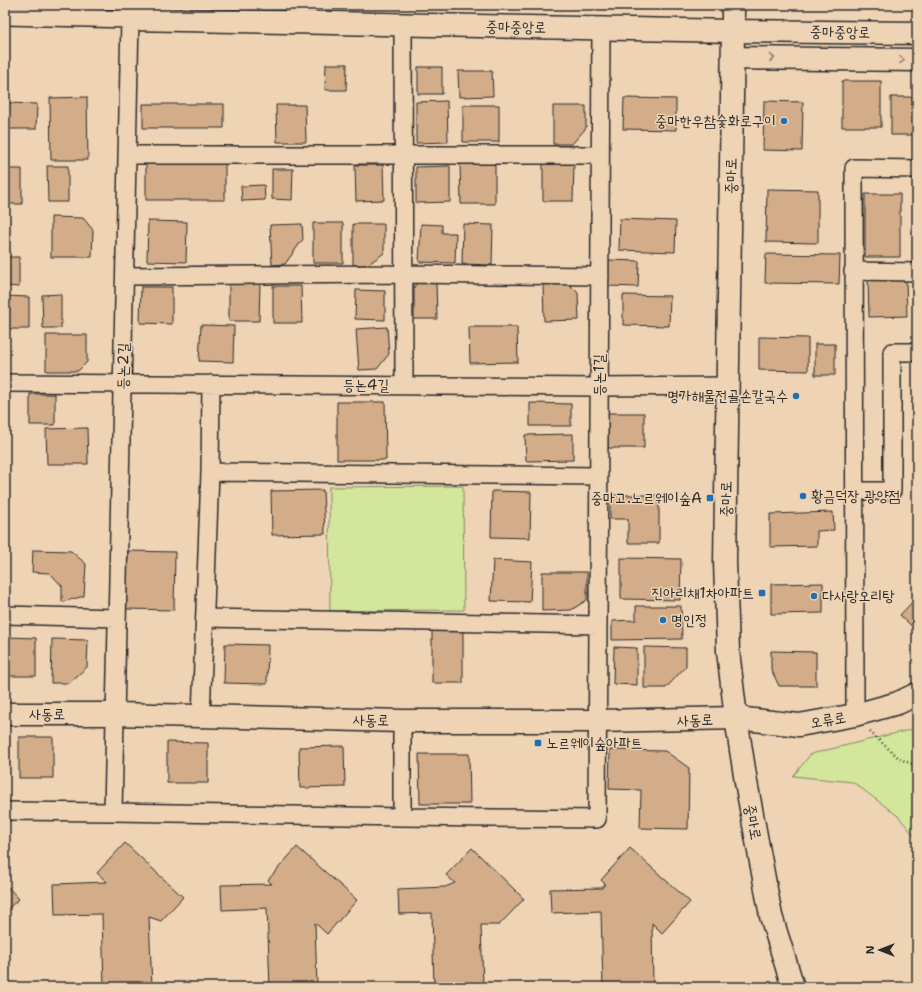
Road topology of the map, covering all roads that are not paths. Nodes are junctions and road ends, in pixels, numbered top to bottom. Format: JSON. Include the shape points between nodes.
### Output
{"nodes":[{"id":1,"x":733,"y":5,"type":"edge"},
{"id":2,"x":130,"y":12,"type":"edge"},
{"id":3,"x":5,"y":16,"type":"edge"},
{"id":4,"x":403,"y":24,"type":"junction"},
{"id":5,"x":601,"y":28,"type":"junction"},
{"id":6,"x":733,"y":31,"type":"junction"},
{"id":7,"x":917,"y":33,"type":"edge"},
{"id":8,"x":733,"y":58,"type":"junction"},
{"id":9,"x":917,"y":60,"type":"edge"},
{"id":10,"x":127,"y":154,"type":"junction"},
{"id":11,"x":403,"y":154,"type":"junction"},
{"id":12,"x":600,"y":154,"type":"junction"},
{"id":13,"x":917,"y":169,"type":"edge"},
{"id":14,"x":853,"y":271,"type":"junction"},
{"id":15,"x":917,"y":272,"type":"edge"},
{"id":16,"x":404,"y":274,"type":"junction"},
{"id":17,"x":125,"y":276,"type":"junction"},
{"id":18,"x":600,"y":276,"type":"junction"},
{"id":19,"x":917,"y":352,"type":"edge"},
{"id":20,"x":5,"y":382,"type":"edge"},
{"id":21,"x":122,"y":383,"type":"junction"},
{"id":22,"x":211,"y":384,"type":"junction"},
{"id":23,"x":404,"y":385,"type":"junction"},
{"id":24,"x":728,"y":386,"type":"junction"},
{"id":25,"x":599,"y":387,"type":"junction"},
{"id":26,"x":210,"y":472,"type":"junction"},
{"id":27,"x":599,"y":476,"type":"junction"},
{"id":28,"x":854,"y":491,"type":"junction"},
{"id":29,"x":5,"y":615,"type":"edge"},
{"id":30,"x":117,"y":618,"type":"junction"},
{"id":31,"x":205,"y":618,"type":"junction"},
{"id":32,"x":598,"y":625,"type":"junction"},
{"id":33,"x":917,"y":694,"type":"edge"},
{"id":34,"x":5,"y":714,"type":"edge"},
{"id":35,"x":115,"y":714,"type":"junction"},
{"id":36,"x":855,"y":716,"type":"junction"},
{"id":37,"x":201,"y":717,"type":"junction"},
{"id":38,"x":736,"y":718,"type":"junction"},
{"id":39,"x":402,"y":721,"type":"junction"},
{"id":40,"x":598,"y":721,"type":"junction"},
{"id":41,"x":5,"y":811,"type":"edge"},
{"id":42,"x":113,"y":812,"type":"junction"},
{"id":43,"x":402,"y":818,"type":"junction"},
{"id":44,"x":794,"y":987,"type":"edge"}],
"edges":[{"from":1,"to":6,"type":"street","name":"중마로"},
{"from":2,"to":3,"type":"street"},
{"from":2,"to":4,"type":"street","name":"중마중앙로"},
{"from":2,"to":10,"type":"street","name":"등논2길"},
{"from":4,"to":5,"type":"street","name":"중마중앙로"},
{"from":4,"to":11,"type":"street"},
{"from":5,"to":6,"type":"street","name":"중마중앙로"},
{"from":5,"to":12,"type":"street","name":"등논1길"},
{"from":6,"to":7,"type":"street","name":"중마중앙로"},
{"from":6,"to":8,"type":"street","name":"중마로"},
{"from":8,"to":9,"type":"street","name":"중마중앙로","one_way":true},
{"from":8,"to":24,"type":"street","name":"중마로"},
{"from":10,"to":11,"type":"street"},
{"from":10,"to":17,"type":"street","name":"등논2길"},
{"from":11,"to":12,"type":"street"},
{"from":11,"to":16,"type":"street"},
{"from":12,"to":18,"type":"street","name":"등논1길"},
{"from":13,"to":14,"type":"street","via":[[854,168]]},
{"from":14,"to":15,"type":"street"},
{"from":14,"to":28,"type":"street"},
{"from":16,"to":17,"type":"street"},
{"from":16,"to":18,"type":"street"},
{"from":16,"to":23,"type":"street"},
{"from":17,"to":21,"type":"street","name":"등논2길"},
{"from":18,"to":25,"type":"street","name":"등논1길"},
{"from":19,"to":28,"type":"street","via":[[892,352],[892,491]]},
{"from":20,"to":21,"type":"street","name":"등논4길"},
{"from":21,"to":22,"type":"street","name":"등논4길"},
{"from":21,"to":30,"type":"street","name":"등논2길"},
{"from":22,"to":23,"type":"street","name":"등논4길"},
{"from":22,"to":26,"type":"street"},
{"from":23,"to":25,"type":"street","name":"등논4길"},
{"from":24,"to":25,"type":"street","name":"등논4길"},
{"from":24,"to":38,"type":"street","name":"중마로","via":[[725,565],[728,651]]},
{"from":25,"to":27,"type":"street","name":"등논1길"},
{"from":26,"to":27,"type":"street"},
{"from":26,"to":31,"type":"street"},
{"from":27,"to":32,"type":"street","name":"등논1길"},
{"from":28,"to":36,"type":"street"},
{"from":29,"to":30,"type":"street"},
{"from":30,"to":35,"type":"street","name":"등논2길"},
{"from":31,"to":32,"type":"street"},
{"from":31,"to":37,"type":"street"},
{"from":32,"to":40,"type":"street","name":"등논1길"},
{"from":33,"to":36,"type":"street","name":"오류로","via":[[898,703]]},
{"from":34,"to":35,"type":"street","name":"사동로"},
{"from":35,"to":37,"type":"street","name":"사동로"},
{"from":35,"to":42,"type":"street","name":"등논2길"},
{"from":36,"to":38,"type":"street","name":"오류로","via":[[799,725]]},
{"from":37,"to":39,"type":"street","name":"사동로"},
{"from":38,"to":40,"type":"street","name":"사동로"},
{"from":38,"to":44,"type":"street","name":"중마로","via":[[771,916]]},
{"from":39,"to":40,"type":"street","name":"사동로"},
{"from":39,"to":43,"type":"street"},
{"from":40,"to":43,"type":"street","name":"등논1길","via":[[597,818]]},
{"from":41,"to":42,"type":"street"},
{"from":42,"to":43,"type":"street"}]}
